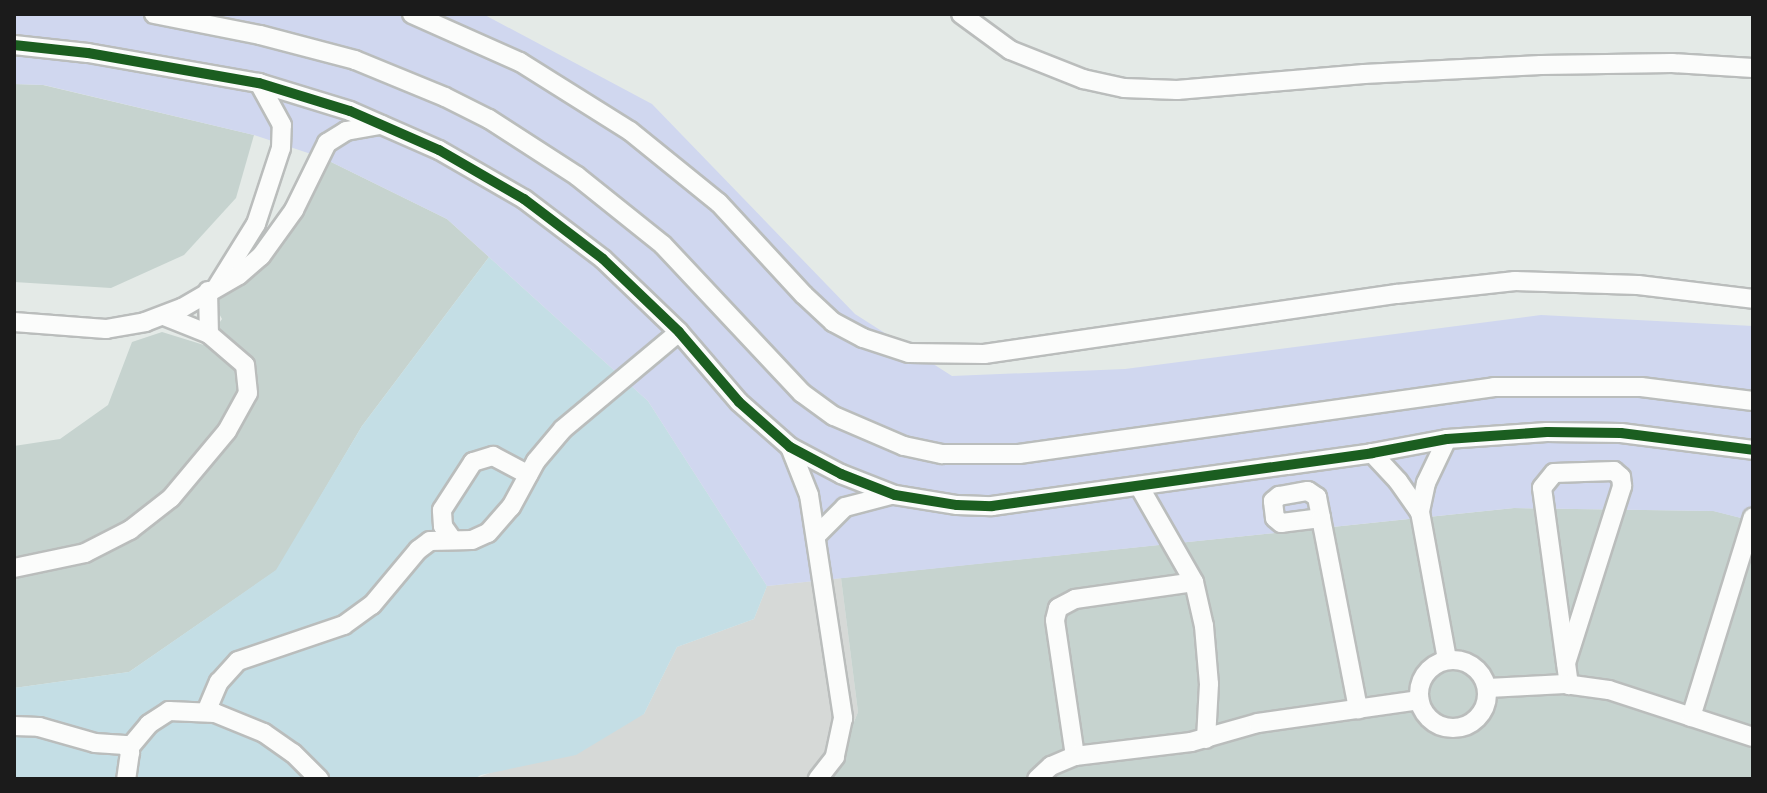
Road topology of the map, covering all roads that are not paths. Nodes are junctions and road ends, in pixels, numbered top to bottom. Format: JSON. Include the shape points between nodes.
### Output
{"nodes":[{"id":1,"x":154,"y":14,"type":"edge"},
{"id":2,"x":412,"y":14,"type":"edge"},
{"id":3,"x":961,"y":14,"type":"edge"},
{"id":4,"x":14,"y":45,"type":"edge"},
{"id":5,"x":1753,"y":68,"type":"edge"},
{"id":6,"x":259,"y":83,"type":"junction"},
{"id":7,"x":383,"y":124,"type":"junction"},
{"id":8,"x":213,"y":288,"type":"junction"},
{"id":9,"x":1753,"y":299,"type":"edge"},
{"id":10,"x":164,"y":316,"type":"junction"},
{"id":11,"x":14,"y":322,"type":"edge"},
{"id":12,"x":679,"y":332,"type":"junction"},
{"id":13,"x":209,"y":334,"type":"junction"},
{"id":14,"x":1753,"y":401,"type":"edge"},
{"id":15,"x":1447,"y":439,"type":"junction"},
{"id":16,"x":790,"y":447,"type":"junction"},
{"id":17,"x":1753,"y":450,"type":"edge"},
{"id":18,"x":1372,"y":453,"type":"junction"},
{"id":19,"x":528,"y":475,"type":"junction"},
{"id":20,"x":1139,"y":486,"type":"junction"},
{"id":21,"x":895,"y":495,"type":"junction"},
{"id":22,"x":1420,"y":512,"type":"junction"},
{"id":23,"x":1321,"y":518,"type":"dead end"},
{"id":24,"x":1753,"y":519,"type":"edge"},
{"id":25,"x":816,"y":536,"type":"junction"},
{"id":26,"x":452,"y":539,"type":"junction"},
{"id":27,"x":14,"y":568,"type":"edge"},
{"id":28,"x":1194,"y":582,"type":"junction"},
{"id":29,"x":1447,"y":659,"type":"junction"},
{"id":30,"x":1566,"y":663,"type":"junction"},
{"id":31,"x":1569,"y":685,"type":"junction"},
{"id":32,"x":1488,"y":688,"type":"junction"},
{"id":33,"x":1419,"y":700,"type":"junction"},
{"id":34,"x":1358,"y":709,"type":"junction"},
{"id":35,"x":206,"y":712,"type":"junction"},
{"id":36,"x":1691,"y":717,"type":"junction"},
{"id":37,"x":14,"y":726,"type":"edge"},
{"id":38,"x":1753,"y":737,"type":"edge"},
{"id":39,"x":1206,"y":739,"type":"junction"},
{"id":40,"x":129,"y":748,"type":"junction"},
{"id":41,"x":1075,"y":756,"type":"junction"},
{"id":42,"x":126,"y":779,"type":"edge"},
{"id":43,"x":319,"y":779,"type":"edge"},
{"id":44,"x":818,"y":779,"type":"edge"},
{"id":45,"x":1037,"y":779,"type":"edge"}],
"edges":[{"from":1,"to":14,"type":"street","via":[[355,60],[489,119],[577,176],[663,245],[802,393],[834,416],[904,446],[942,454],[1019,454],[1494,387],[1641,387]]},
{"from":2,"to":9,"type":"street","via":[[520,62],[630,131],[726,210],[833,322],[909,353],[999,353],[1515,281],[1638,285]]},
{"from":3,"to":5,"type":"street","via":[[1010,50],[1083,79],[1124,88],[1177,90],[1541,65]]},
{"from":4,"to":6,"type":"street"},
{"from":6,"to":7,"type":"street"},
{"from":6,"to":8,"type":"street","via":[[282,125],[279,156],[256,224]]},
{"from":7,"to":8,"type":"street","via":[[346,131],[327,143],[294,210],[261,256]]},
{"from":7,"to":12,"type":"street","via":[[524,199],[603,259]]},
{"from":8,"to":10,"type":"street"},
{"from":8,"to":13,"type":"street"},
{"from":10,"to":11,"type":"street","via":[[96,329]]},
{"from":10,"to":13,"type":"street"},
{"from":12,"to":16,"type":"street","via":[[739,402]]},
{"from":12,"to":19,"type":"street","via":[[579,412]]},
{"from":13,"to":27,"type":"street","via":[[239,358],[249,384],[245,402],[205,460],[151,515],[109,542],[61,560]]},
{"from":15,"to":17,"type":"street","via":[[1621,433]]},
{"from":15,"to":18,"type":"street"},
{"from":15,"to":22,"type":"street","via":[[1426,483]]},
{"from":16,"to":21,"type":"street"},
{"from":16,"to":25,"type":"street","via":[[804,477]]},
{"from":18,"to":20,"type":"street"},
{"from":18,"to":22,"type":"street"},
{"from":19,"to":26,"type":"street","via":[[511,507],[488,533],[472,540]]},
{"from":19,"to":26,"type":"street","via":[[493,456],[473,462],[442,510],[443,526]]},
{"from":20,"to":21,"type":"street","via":[[992,506]]},
{"from":20,"to":28,"type":"street"},
{"from":21,"to":25,"type":"street","via":[[845,507]]},
{"from":22,"to":29,"type":"street"},
{"from":23,"to":34,"type":"street"},
{"from":24,"to":36,"type":"street"},
{"from":25,"to":44,"type":"street","via":[[843,718],[835,757]]},
{"from":26,"to":35,"type":"street","via":[[424,545],[372,605],[344,625],[238,661],[219,682]]},
{"from":28,"to":39,"type":"street","via":[[1209,684]]},
{"from":28,"to":41,"type":"street","via":[[1075,599],[1058,608],[1055,620]]},
{"from":29,"to":32,"type":"street","via":[[1465,661],[1480,671]]},
{"from":29,"to":33,"type":"street","via":[[1430,667],[1420,682]]},
{"from":30,"to":30,"type":"street","via":[[1542,488],[1554,473],[1614,471],[1622,486]]},
{"from":30,"to":31,"type":"street"},
{"from":31,"to":32,"type":"street"},
{"from":31,"to":36,"type":"street","via":[[1609,690]]},
{"from":32,"to":33,"type":"street","via":[[1481,714],[1459,729],[1441,727],[1426,717]]},
{"from":33,"to":34,"type":"street"},
{"from":34,"to":39,"type":"street","via":[[1258,723]]},
{"from":35,"to":40,"type":"street","via":[[169,711],[149,724]]},
{"from":35,"to":43,"type":"street","via":[[264,733]]},
{"from":36,"to":38,"type":"street"},
{"from":37,"to":40,"type":"street"},
{"from":39,"to":41,"type":"street"},
{"from":40,"to":42,"type":"street"},
{"from":41,"to":45,"type":"street"}]}
